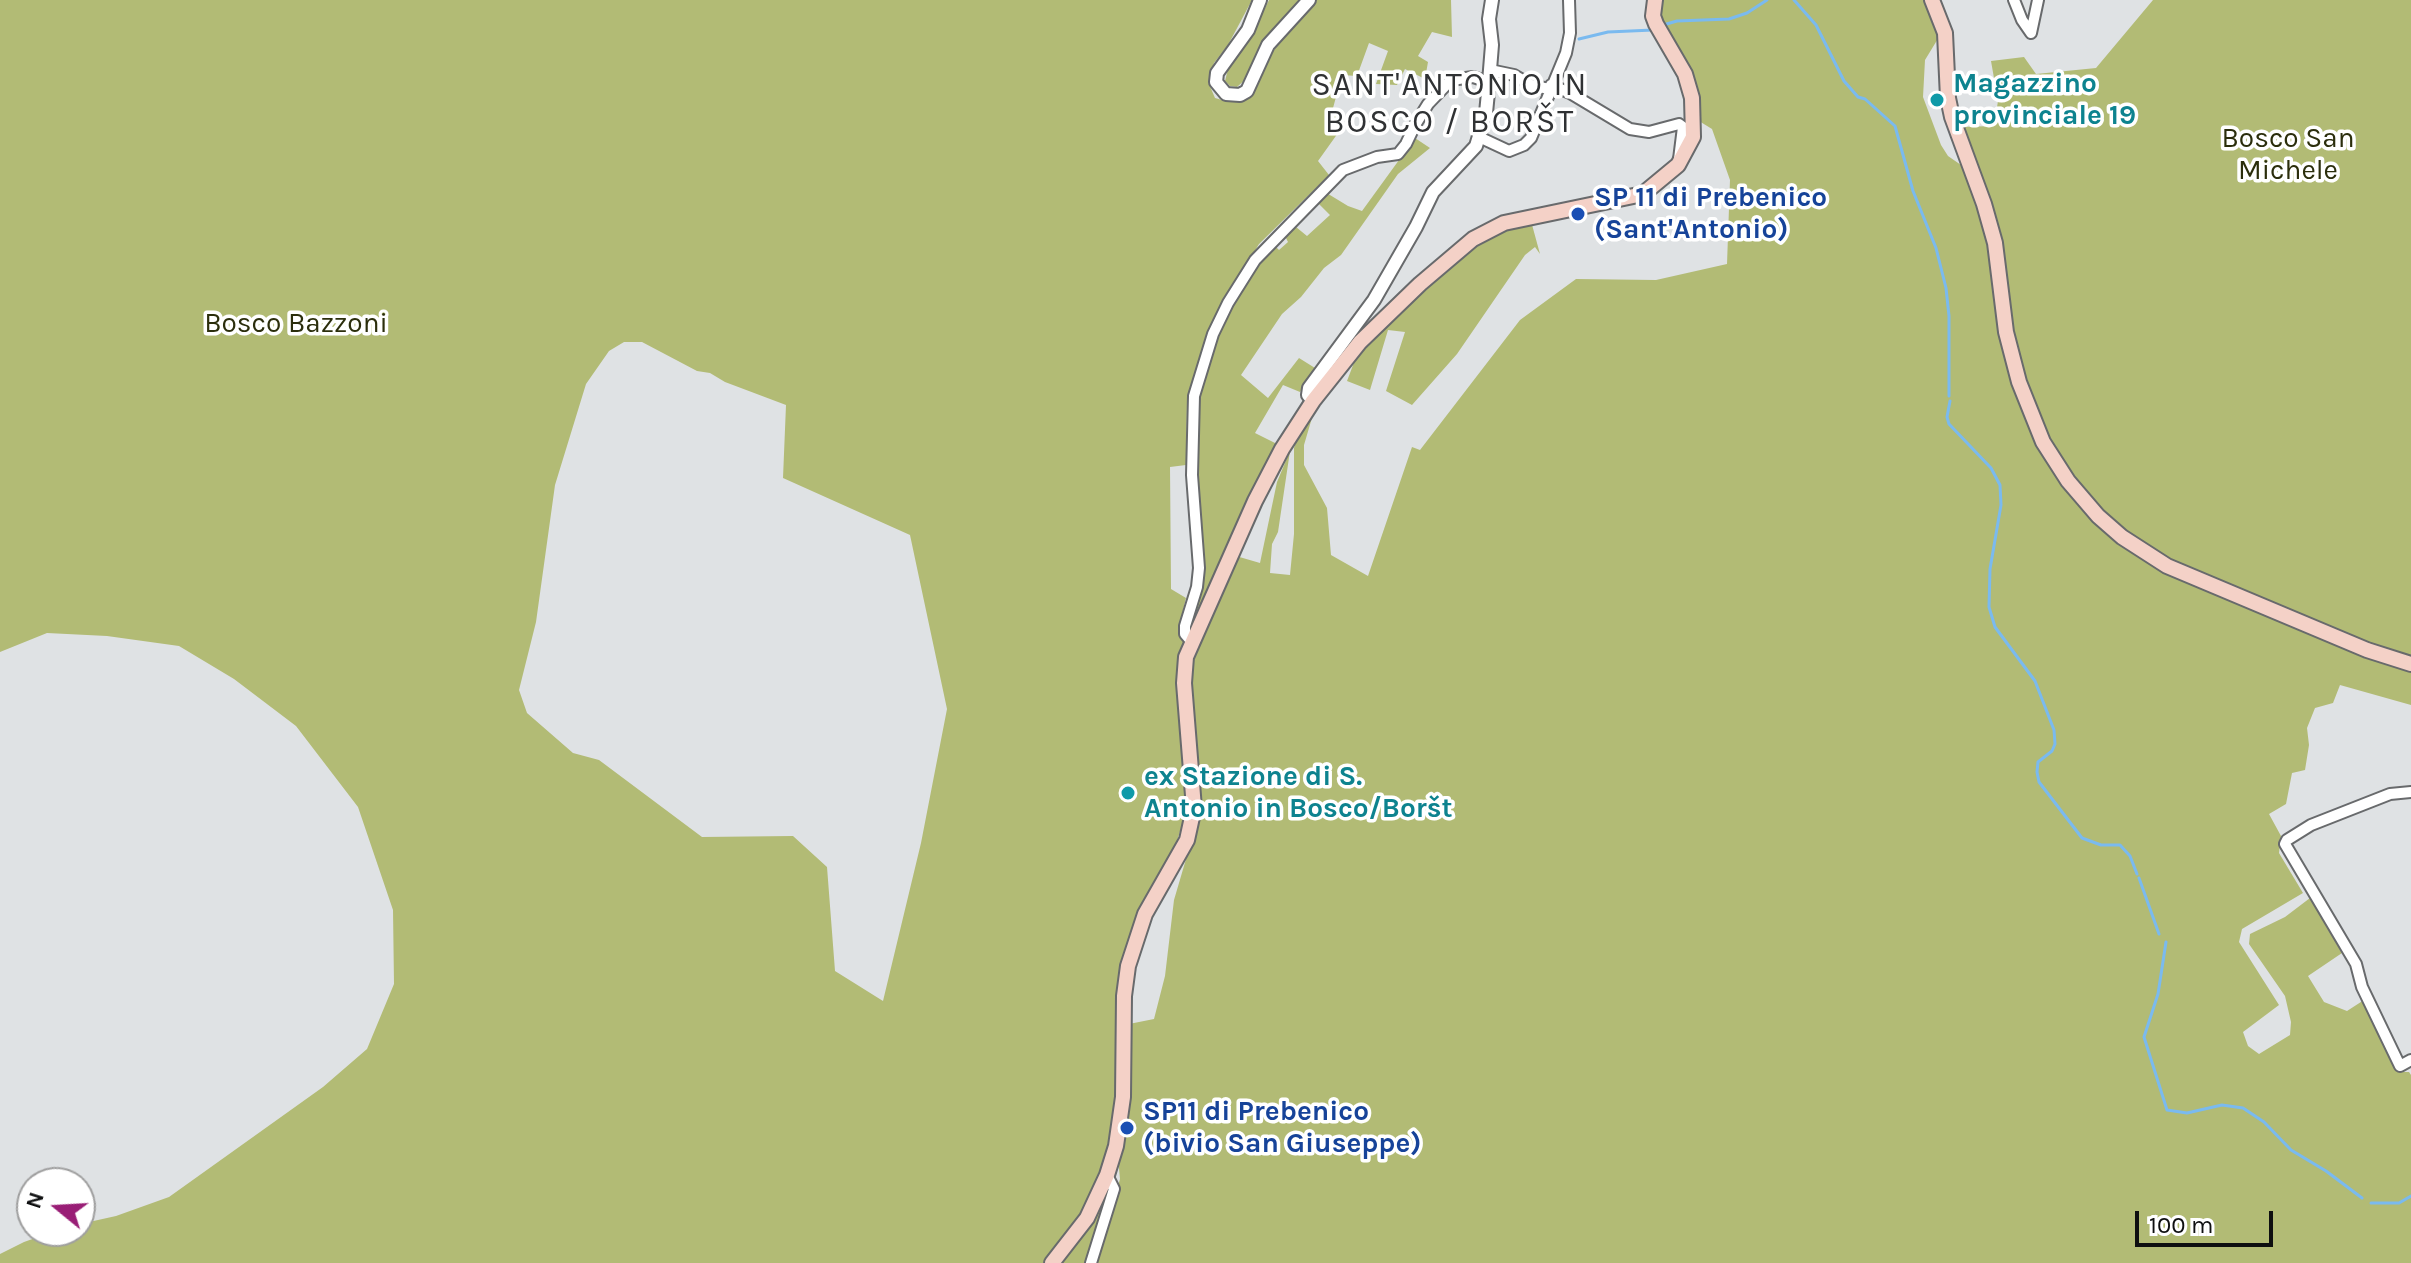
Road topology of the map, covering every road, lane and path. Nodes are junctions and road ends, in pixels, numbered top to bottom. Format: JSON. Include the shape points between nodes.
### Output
{"nodes":[{"id":1,"x":1260,"y":0,"type":"edge"},
{"id":2,"x":1309,"y":0,"type":"edge"},
{"id":3,"x":1492,"y":0,"type":"edge"},
{"id":4,"x":1569,"y":0,"type":"edge"},
{"id":5,"x":1655,"y":0,"type":"edge"},
{"id":6,"x":1932,"y":0,"type":"edge"},
{"id":7,"x":2014,"y":0,"type":"edge"},
{"id":8,"x":2038,"y":0,"type":"edge"},
{"id":9,"x":1490,"y":76,"type":"junction"},
{"id":10,"x":1550,"y":87,"type":"junction"},
{"id":11,"x":1479,"y":137,"type":"junction"},
{"id":12,"x":1678,"y":165,"type":"junction"},
{"id":13,"x":1313,"y":401,"type":"junction"},
{"id":14,"x":1191,"y":641,"type":"junction"},
{"id":15,"x":2411,"y":664,"type":"edge"},
{"id":16,"x":2411,"y":792,"type":"edge"},
{"id":17,"x":2411,"y":1060,"type":"edge"},
{"id":18,"x":1107,"y":1175,"type":"junction"},
{"id":19,"x":1052,"y":1263,"type":"edge"},
{"id":20,"x":1091,"y":1263,"type":"edge"}],
"edges":[{"from":1,"to":2,"type":"street","via":[[1248,30],[1217,73],[1216,82],[1226,94],[1247,91],[1268,45]]},
{"from":3,"to":9,"type":"street"},
{"from":4,"to":10,"type":"street","via":[[1566,53]]},
{"from":5,"to":12,"type":"main road","via":[[1656,24],[1685,74],[1692,98],[1693,137]]},
{"from":6,"to":15,"type":"main road","via":[[1945,33],[1952,117],[1992,227],[2006,332],[2019,382],[2043,442],[2068,481],[2122,537],[2167,566]]},
{"from":7,"to":8,"type":"street","via":[[2031,33]]},
{"from":9,"to":10,"type":"street","via":[[1514,75],[1533,86]]},
{"from":9,"to":11,"type":"street"},
{"from":9,"to":14,"type":"street","via":[[1451,80],[1428,104],[1398,154],[1343,170],[1255,260],[1228,303],[1194,396],[1192,475],[1199,568],[1185,626]]},
{"from":10,"to":11,"type":"street","via":[[1524,145],[1509,151]]},
{"from":10,"to":12,"type":"street","via":[[1630,129],[1649,132],[1679,124],[1683,127]]},
{"from":11,"to":13,"type":"street","via":[[1433,192],[1363,318],[1309,388]]},
{"from":12,"to":13,"type":"main road","via":[[1643,194],[1486,230],[1360,342]]},
{"from":13,"to":14,"type":"main road","via":[[1267,476]]},
{"from":14,"to":18,"type":"main road","via":[[1184,683],[1194,808],[1187,840],[1145,914],[1128,966],[1121,1124]]},
{"from":16,"to":17,"type":"street","via":[[2390,794],[2311,825],[2285,844],[2356,964],[2400,1066]]},
{"from":18,"to":19,"type":"main road","via":[[1087,1218]]},
{"from":18,"to":20,"type":"street","via":[[1114,1189]]}]}
